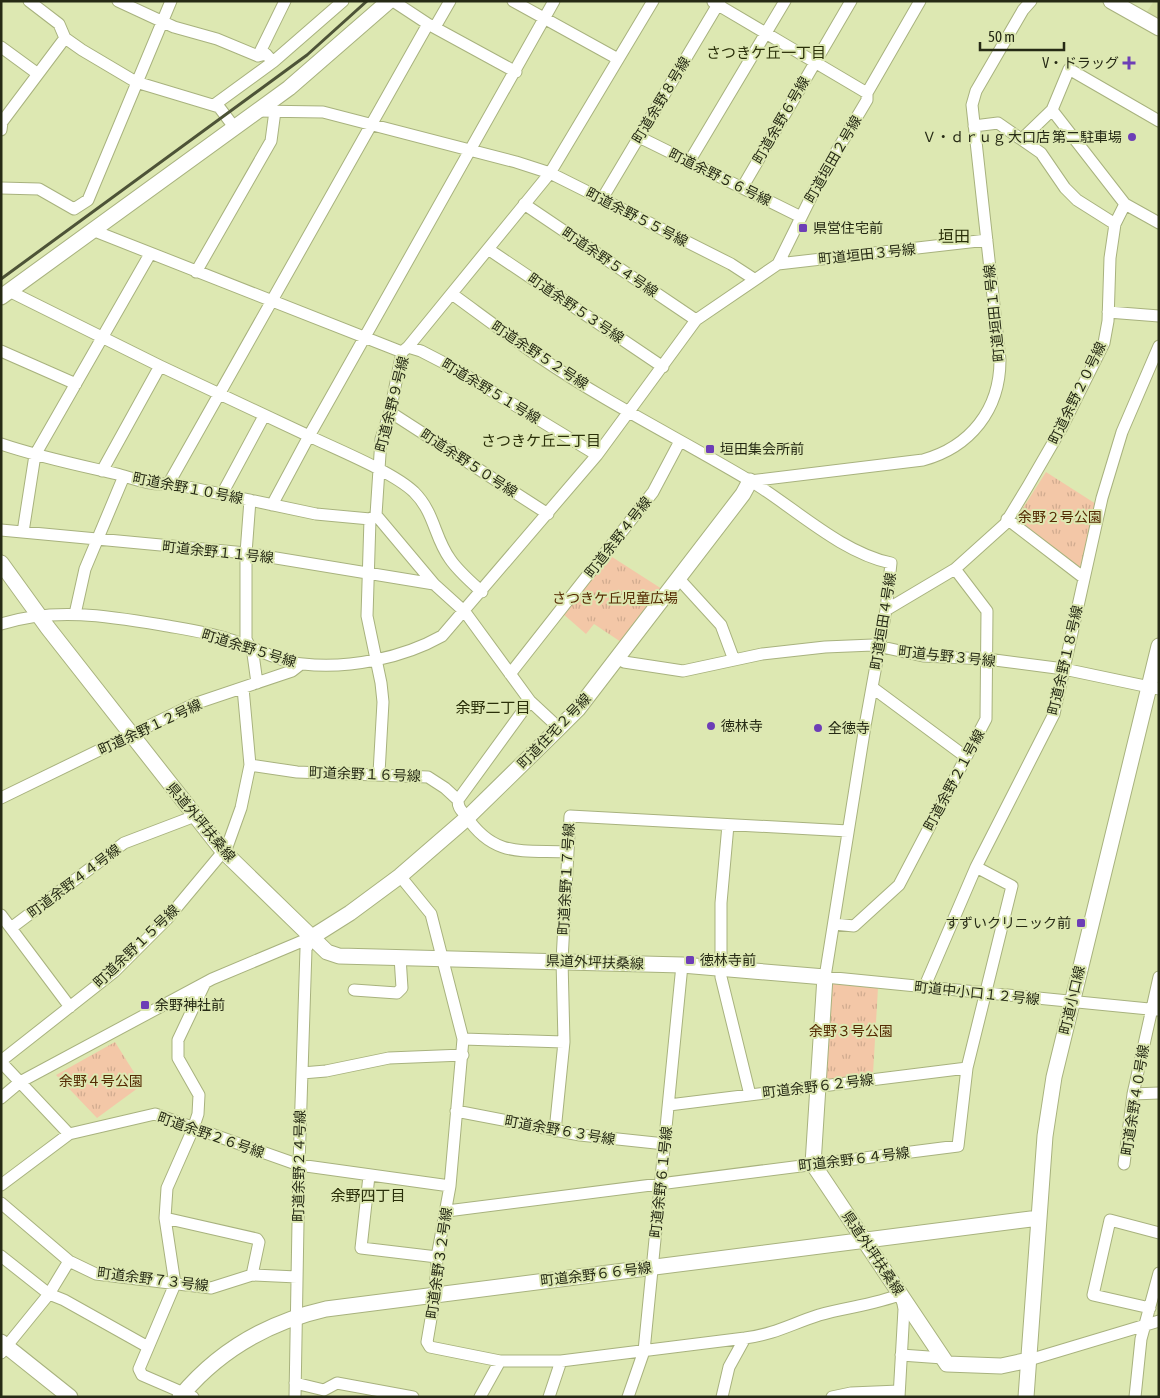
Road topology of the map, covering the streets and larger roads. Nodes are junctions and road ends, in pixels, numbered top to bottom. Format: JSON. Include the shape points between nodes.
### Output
{"nodes":[{"id":1,"x":30,"y":1,"type":"edge"},
{"id":2,"x":118,"y":1,"type":"edge"},
{"id":3,"x":171,"y":1,"type":"edge"},
{"id":4,"x":343,"y":1,"type":"edge"},
{"id":5,"x":389,"y":1,"type":"edge"},
{"id":6,"x":393,"y":1,"type":"edge"},
{"id":7,"x":450,"y":1,"type":"edge"},
{"id":8,"x":512,"y":1,"type":"edge"},
{"id":9,"x":554,"y":1,"type":"edge"},
{"id":10,"x":653,"y":1,"type":"edge"},
{"id":11,"x":785,"y":1,"type":"edge"},
{"id":12,"x":851,"y":1,"type":"edge"},
{"id":13,"x":920,"y":1,"type":"edge"},
{"id":14,"x":1030,"y":1,"type":"edge"},
{"id":15,"x":1111,"y":1,"type":"edge"},
{"id":16,"x":281,"y":2,"type":"edge"},
{"id":17,"x":717,"y":3,"type":"edge"},
{"id":18,"x":544,"y":18,"type":"junction"},
{"id":19,"x":162,"y":23,"type":"junction"},
{"id":20,"x":432,"y":26,"type":"junction"},
{"id":21,"x":1159,"y":28,"type":"edge"},
{"id":22,"x":766,"y":33,"type":"junction"},
{"id":23,"x":65,"y":38,"type":"junction"},
{"id":24,"x":1,"y":47,"type":"edge"},
{"id":25,"x":258,"y":56,"type":"junction"},
{"id":26,"x":618,"y":59,"type":"junction"},
{"id":27,"x":273,"y":62,"type":"junction"},
{"id":28,"x":816,"y":62,"type":"junction"},
{"id":29,"x":516,"y":72,"type":"junction"},
{"id":30,"x":38,"y":74,"type":"junction"},
{"id":31,"x":136,"y":82,"type":"junction"},
{"id":32,"x":867,"y":93,"type":"junction"},
{"id":33,"x":214,"y":105,"type":"junction"},
{"id":34,"x":1052,"y":110,"type":"junction"},
{"id":35,"x":256,"y":111,"type":"junction"},
{"id":36,"x":275,"y":111,"type":"junction"},
{"id":37,"x":1159,"y":120,"type":"edge"},
{"id":38,"x":2,"y":125,"type":"edge"},
{"id":39,"x":371,"y":126,"type":"junction"},
{"id":40,"x":974,"y":126,"type":"junction"},
{"id":41,"x":234,"y":127,"type":"junction"},
{"id":42,"x":639,"y":137,"type":"junction"},
{"id":43,"x":1022,"y":140,"type":"junction"},
{"id":44,"x":472,"y":150,"type":"junction"},
{"id":45,"x":689,"y":162,"type":"junction"},
{"id":46,"x":550,"y":173,"type":"junction"},
{"id":47,"x":1,"y":188,"type":"edge"},
{"id":48,"x":742,"y":188,"type":"junction"},
{"id":49,"x":602,"y":199,"type":"junction"},
{"id":50,"x":524,"y":204,"type":"junction"},
{"id":51,"x":1125,"y":204,"type":"junction"},
{"id":52,"x":801,"y":217,"type":"junction"},
{"id":53,"x":1159,"y":223,"type":"edge"},
{"id":54,"x":1114,"y":224,"type":"junction"},
{"id":55,"x":92,"y":230,"type":"junction"},
{"id":56,"x":987,"y":240,"type":"junction"},
{"id":57,"x":488,"y":249,"type":"junction"},
{"id":58,"x":150,"y":254,"type":"junction"},
{"id":59,"x":778,"y":264,"type":"junction"},
{"id":60,"x":196,"y":272,"type":"junction"},
{"id":61,"x":754,"y":279,"type":"junction"},
{"id":62,"x":5,"y":294,"type":"edge"},
{"id":63,"x":452,"y":294,"type":"junction"},
{"id":64,"x":272,"y":302,"type":"junction"},
{"id":65,"x":1108,"y":312,"type":"junction"},
{"id":66,"x":1159,"y":316,"type":"edge"},
{"id":67,"x":696,"y":320,"type":"junction"},
{"id":68,"x":103,"y":337,"type":"junction"},
{"id":69,"x":364,"y":339,"type":"junction"},
{"id":70,"x":1159,"y":346,"type":"edge"},
{"id":71,"x":405,"y":350,"type":"junction"},
{"id":72,"x":1,"y":351,"type":"edge"},
{"id":73,"x":160,"y":366,"type":"junction"},
{"id":74,"x":663,"y":366,"type":"junction"},
{"id":75,"x":76,"y":384,"type":"junction"},
{"id":76,"x":220,"y":394,"type":"junction"},
{"id":77,"x":390,"y":412,"type":"junction"},
{"id":78,"x":631,"y":412,"type":"junction"},
{"id":79,"x":264,"y":416,"type":"junction"},
{"id":80,"x":309,"y":436,"type":"junction"},
{"id":81,"x":680,"y":441,"type":"junction"},
{"id":82,"x":1,"y":444,"type":"edge"},
{"id":83,"x":35,"y":455,"type":"junction"},
{"id":84,"x":598,"y":455,"type":"junction"},
{"id":85,"x":376,"y":469,"type":"junction"},
{"id":86,"x":102,"y":471,"type":"junction"},
{"id":87,"x":124,"y":476,"type":"junction"},
{"id":88,"x":750,"y":481,"type":"junction"},
{"id":89,"x":169,"y":483,"type":"junction"},
{"id":90,"x":222,"y":494,"type":"junction"},
{"id":91,"x":250,"y":500,"type":"junction"},
{"id":92,"x":272,"y":505,"type":"junction"},
{"id":93,"x":548,"y":514,"type":"junction"},
{"id":94,"x":373,"y":517,"type":"junction"},
{"id":95,"x":1008,"y":519,"type":"junction"},
{"id":96,"x":1,"y":530,"type":"edge"},
{"id":97,"x":23,"y":532,"type":"junction"},
{"id":98,"x":96,"y":540,"type":"junction"},
{"id":99,"x":246,"y":553,"type":"junction"},
{"id":100,"x":1,"y":563,"type":"edge"},
{"id":101,"x":955,"y":569,"type":"junction"},
{"id":102,"x":368,"y":574,"type":"junction"},
{"id":103,"x":1084,"y":578,"type":"junction"},
{"id":104,"x":679,"y":579,"type":"junction"},
{"id":105,"x":434,"y":584,"type":"junction"},
{"id":106,"x":482,"y":592,"type":"junction"},
{"id":107,"x":886,"y":610,"type":"junction"},
{"id":108,"x":465,"y":612,"type":"junction"},
{"id":109,"x":74,"y":614,"type":"junction"},
{"id":110,"x":40,"y":615,"type":"junction"},
{"id":111,"x":1,"y":624,"type":"edge"},
{"id":112,"x":249,"y":646,"type":"junction"},
{"id":113,"x":1159,"y":646,"type":"edge"},
{"id":114,"x":879,"y":647,"type":"junction"},
{"id":115,"x":377,"y":658,"type":"junction"},
{"id":116,"x":618,"y":658,"type":"junction"},
{"id":117,"x":987,"y":659,"type":"junction"},
{"id":118,"x":734,"y":660,"type":"junction"},
{"id":119,"x":301,"y":664,"type":"junction"},
{"id":120,"x":1064,"y":669,"type":"junction"},
{"id":121,"x":510,"y":674,"type":"junction"},
{"id":122,"x":257,"y":683,"type":"junction"},
{"id":123,"x":243,"y":688,"type":"junction"},
{"id":124,"x":872,"y":688,"type":"junction"},
{"id":125,"x":1154,"y":688,"type":"edge"},
{"id":126,"x":530,"y":700,"type":"junction"},
{"id":127,"x":559,"y":728,"type":"junction"},
{"id":128,"x":132,"y":735,"type":"junction"},
{"id":129,"x":966,"y":757,"type":"junction"},
{"id":130,"x":250,"y":766,"type":"junction"},
{"id":131,"x":379,"y":773,"type":"junction"},
{"id":132,"x":2,"y":796,"type":"edge"},
{"id":133,"x":458,"y":800,"type":"junction"},
{"id":134,"x":195,"y":816,"type":"junction"},
{"id":135,"x":467,"y":818,"type":"junction"},
{"id":136,"x":728,"y":825,"type":"junction"},
{"id":137,"x":848,"y":831,"type":"junction"},
{"id":138,"x":223,"y":851,"type":"junction"},
{"id":139,"x":568,"y":852,"type":"junction"},
{"id":140,"x":976,"y":868,"type":"junction"},
{"id":141,"x":400,"y":876,"type":"junction"},
{"id":142,"x":1,"y":915,"type":"edge"},
{"id":143,"x":834,"y":924,"type":"junction"},
{"id":144,"x":11,"y":928,"type":"junction"},
{"id":145,"x":312,"y":937,"type":"junction"},
{"id":146,"x":400,"y":958,"type":"junction"},
{"id":147,"x":443,"y":959,"type":"junction"},
{"id":148,"x":562,"y":960,"type":"junction"},
{"id":149,"x":682,"y":964,"type":"junction"},
{"id":150,"x":721,"y":968,"type":"junction"},
{"id":151,"x":825,"y":977,"type":"junction"},
{"id":152,"x":1159,"y":977,"type":"edge"},
{"id":153,"x":205,"y":983,"type":"junction"},
{"id":154,"x":924,"y":988,"type":"junction"},
{"id":155,"x":354,"y":990,"type":"dead end"},
{"id":156,"x":985,"y":994,"type":"junction"},
{"id":157,"x":1071,"y":1002,"type":"junction"},
{"id":158,"x":70,"y":1007,"type":"junction"},
{"id":159,"x":1155,"y":1009,"type":"edge"},
{"id":160,"x":463,"y":1039,"type":"junction"},
{"id":161,"x":564,"y":1042,"type":"junction"},
{"id":162,"x":463,"y":1055,"type":"junction"},
{"id":163,"x":1,"y":1062,"type":"edge"},
{"id":164,"x":967,"y":1068,"type":"junction"},
{"id":165,"x":302,"y":1073,"type":"junction"},
{"id":166,"x":20,"y":1082,"type":"junction"},
{"id":167,"x":817,"y":1087,"type":"junction"},
{"id":168,"x":1159,"y":1093,"type":"edge"},
{"id":169,"x":1133,"y":1094,"type":"junction"},
{"id":170,"x":750,"y":1095,"type":"junction"},
{"id":171,"x":1,"y":1098,"type":"edge"},
{"id":172,"x":669,"y":1105,"type":"junction"},
{"id":173,"x":456,"y":1110,"type":"junction"},
{"id":174,"x":193,"y":1129,"type":"junction"},
{"id":175,"x":555,"y":1131,"type":"junction"},
{"id":176,"x":69,"y":1134,"type":"junction"},
{"id":177,"x":665,"y":1144,"type":"junction"},
{"id":178,"x":813,"y":1164,"type":"junction"},
{"id":179,"x":1124,"y":1164,"type":"dead end"},
{"id":180,"x":299,"y":1166,"type":"junction"},
{"id":181,"x":369,"y":1176,"type":"junction"},
{"id":182,"x":661,"y":1183,"type":"junction"},
{"id":183,"x":1,"y":1185,"type":"edge"},
{"id":184,"x":450,"y":1186,"type":"junction"},
{"id":185,"x":1,"y":1203,"type":"edge"},
{"id":186,"x":446,"y":1210,"type":"junction"},
{"id":187,"x":165,"y":1218,"type":"junction"},
{"id":188,"x":1039,"y":1218,"type":"junction"},
{"id":189,"x":1159,"y":1233,"type":"edge"},
{"id":190,"x":865,"y":1240,"type":"junction"},
{"id":191,"x":1,"y":1256,"type":"edge"},
{"id":192,"x":437,"y":1257,"type":"junction"},
{"id":193,"x":69,"y":1261,"type":"junction"},
{"id":194,"x":653,"y":1266,"type":"junction"},
{"id":195,"x":1159,"y":1273,"type":"edge"},
{"id":196,"x":252,"y":1275,"type":"junction"},
{"id":197,"x":297,"y":1277,"type":"junction"},
{"id":198,"x":175,"y":1284,"type":"junction"},
{"id":199,"x":49,"y":1294,"type":"junction"},
{"id":200,"x":901,"y":1294,"type":"junction"},
{"id":201,"x":435,"y":1295,"type":"junction"},
{"id":202,"x":1150,"y":1308,"type":"junction"},
{"id":203,"x":296,"y":1317,"type":"junction"},
{"id":204,"x":1159,"y":1321,"type":"edge"},
{"id":205,"x":1145,"y":1324,"type":"junction"},
{"id":206,"x":745,"y":1338,"type":"junction"},
{"id":207,"x":3,"y":1347,"type":"edge"},
{"id":208,"x":148,"y":1347,"type":"junction"},
{"id":209,"x":644,"y":1351,"type":"junction"},
{"id":210,"x":901,"y":1355,"type":"junction"},
{"id":211,"x":944,"y":1358,"type":"junction"},
{"id":212,"x":1029,"y":1360,"type":"junction"},
{"id":213,"x":500,"y":1361,"type":"junction"},
{"id":214,"x":561,"y":1361,"type":"junction"},
{"id":215,"x":295,"y":1383,"type":"junction"},
{"id":216,"x":899,"y":1394,"type":"edge"},
{"id":217,"x":186,"y":1395,"type":"edge"},
{"id":218,"x":70,"y":1397,"type":"edge"},
{"id":219,"x":295,"y":1397,"type":"edge"},
{"id":220,"x":413,"y":1397,"type":"edge"},
{"id":221,"x":480,"y":1397,"type":"edge"},
{"id":222,"x":550,"y":1397,"type":"edge"},
{"id":223,"x":628,"y":1397,"type":"edge"},
{"id":224,"x":722,"y":1397,"type":"edge"},
{"id":225,"x":832,"y":1397,"type":"edge"},
{"id":226,"x":1026,"y":1397,"type":"edge"},
{"id":227,"x":1135,"y":1397,"type":"edge"}],
"edges":[{"from":1,"to":23,"type":"street","via":[[59,24]]},
{"from":2,"to":19,"type":"street"},
{"from":3,"to":19,"type":"street"},
{"from":4,"to":27,"type":"street"},
{"from":5,"to":35,"type":"street","via":[[322,61]]},
{"from":6,"to":20,"type":"street"},
{"from":7,"to":20,"type":"street"},
{"from":8,"to":18,"type":"street"},
{"from":9,"to":18,"type":"street"},
{"from":10,"to":26,"type":"street","name":"町道余野９号線"},
{"from":11,"to":22,"type":"street"},
{"from":12,"to":28,"type":"street","name":"町道余野６号線"},
{"from":13,"to":32,"type":"street","name":"町道垣田２号線"},
{"from":14,"to":40,"type":"street","name":"町道垣田１号線","via":[[974,96]]},
{"from":15,"to":21,"type":"street"},
{"from":16,"to":25,"type":"street"},
{"from":17,"to":22,"type":"street"},
{"from":17,"to":42,"type":"street","name":"町道余野８号線"},
{"from":18,"to":26,"type":"street"},
{"from":18,"to":29,"type":"street"},
{"from":19,"to":25,"type":"street"},
{"from":19,"to":31,"type":"street"},
{"from":20,"to":29,"type":"street"},
{"from":20,"to":39,"type":"street"},
{"from":22,"to":28,"type":"street"},
{"from":22,"to":45,"type":"street"},
{"from":23,"to":30,"type":"street"},
{"from":23,"to":31,"type":"street"},
{"from":24,"to":30,"type":"street"},
{"from":25,"to":27,"type":"street","via":[[266,54]]},
{"from":26,"to":46,"type":"street","name":"町道余野９号線"},
{"from":27,"to":33,"type":"street"},
{"from":28,"to":32,"type":"street"},
{"from":28,"to":48,"type":"street","name":"町道余野６号線"},
{"from":29,"to":44,"type":"street"},
{"from":30,"to":38,"type":"street"},
{"from":31,"to":33,"type":"street"},
{"from":31,"to":47,"type":"street","via":[[88,200],[74,209],[38,189]]},
{"from":32,"to":52,"type":"street","name":"町道垣田２号線","via":[[867,100]]},
{"from":33,"to":41,"type":"street"},
{"from":34,"to":37,"type":"street","via":[[1069,69]]},
{"from":34,"to":43,"type":"street"},
{"from":34,"to":51,"type":"street"},
{"from":35,"to":36,"type":"street","name":"町道余野５５号線"},
{"from":35,"to":41,"type":"street"},
{"from":36,"to":39,"type":"street","name":"町道余野５５号線","via":[[323,112]]},
{"from":36,"to":60,"type":"street","via":[[271,140]]},
{"from":39,"to":44,"type":"street","name":"町道余野５５号線"},
{"from":39,"to":64,"type":"street"},
{"from":40,"to":43,"type":"street","via":[[998,124]]},
{"from":40,"to":56,"type":"street","name":"町道垣田１号線"},
{"from":41,"to":55,"type":"street"},
{"from":42,"to":45,"type":"street","name":"町道余野５６号線"},
{"from":42,"to":49,"type":"street","name":"町道余野８号線"},
{"from":43,"to":54,"type":"street","via":[[1041,153],[1077,200]]},
{"from":44,"to":46,"type":"street","name":"町道余野５５号線"},
{"from":44,"to":69,"type":"street"},
{"from":45,"to":48,"type":"street","name":"町道余野５６号線"},
{"from":46,"to":49,"type":"street","name":"町道余野５５号線"},
{"from":46,"to":50,"type":"street","name":"町道余野９号線"},
{"from":48,"to":52,"type":"street","name":"町道余野５６号線"},
{"from":49,"to":61,"type":"street","name":"町道余野５５号線","via":[[731,264]]},
{"from":50,"to":57,"type":"street","name":"町道余野９号線"},
{"from":50,"to":67,"type":"street","name":"町道余野５４号線"},
{"from":51,"to":53,"type":"street"},
{"from":51,"to":54,"type":"street"},
{"from":52,"to":59,"type":"street","name":"町道垣田２号線"},
{"from":54,"to":65,"type":"street","name":"町道余野２０号線"},
{"from":55,"to":58,"type":"street","name":"町道余野５１号線"},
{"from":55,"to":62,"type":"street"},
{"from":56,"to":59,"type":"street","name":"町道垣田３号線"},
{"from":56,"to":88,"type":"street","name":"町道垣田１号線","via":[[1000,373],[991,406],[976,429],[965,440],[938,456],[923,460]]},
{"from":57,"to":63,"type":"street","name":"町道余野９号線"},
{"from":57,"to":74,"type":"street","name":"町道余野５３号線"},
{"from":58,"to":60,"type":"street","name":"町道余野５１号線"},
{"from":58,"to":68,"type":"street"},
{"from":59,"to":61,"type":"street"},
{"from":60,"to":64,"type":"street","name":"町道余野５１号線"},
{"from":61,"to":67,"type":"street"},
{"from":62,"to":68,"type":"street"},
{"from":63,"to":71,"type":"street","name":"町道余野９号線"},
{"from":63,"to":78,"type":"street","name":"町道余野５２号線","via":[[542,359]]},
{"from":64,"to":69,"type":"street","name":"町道余野５１号線"},
{"from":64,"to":76,"type":"street"},
{"from":65,"to":66,"type":"street"},
{"from":65,"to":95,"type":"street","name":"町道余野２０号線","via":[[1104,343],[1062,429]]},
{"from":67,"to":74,"type":"street"},
{"from":68,"to":73,"type":"street"},
{"from":68,"to":75,"type":"street"},
{"from":69,"to":71,"type":"street","name":"町道余野５１号線"},
{"from":69,"to":80,"type":"street"},
{"from":70,"to":103,"type":"street","name":"町道余野１８号線","via":[[1122,432],[1102,498]]},
{"from":71,"to":77,"type":"street","name":"町道余野９号線"},
{"from":71,"to":84,"type":"street","name":"町道余野５１号線","via":[[452,367]]},
{"from":72,"to":75,"type":"street"},
{"from":73,"to":76,"type":"street"},
{"from":73,"to":86,"type":"street"},
{"from":74,"to":78,"type":"street"},
{"from":75,"to":83,"type":"street"},
{"from":76,"to":79,"type":"street"},
{"from":76,"to":89,"type":"street"},
{"from":77,"to":85,"type":"street","name":"町道余野９号線"},
{"from":77,"to":93,"type":"street","name":"町道余野５０号線"},
{"from":78,"to":81,"type":"street","name":"町道垣田４号線"},
{"from":78,"to":84,"type":"street","name":"町道余野５号線"},
{"from":79,"to":80,"type":"street"},
{"from":79,"to":90,"type":"street"},
{"from":80,"to":85,"type":"street"},
{"from":80,"to":92,"type":"street"},
{"from":81,"to":88,"type":"street","name":"町道垣田４号線"},
{"from":81,"to":121,"type":"street","name":"町道余野４号線","via":[[653,492]]},
{"from":82,"to":83,"type":"street","name":"町道余野１０号線"},
{"from":83,"to":86,"type":"street","name":"町道余野１０号線"},
{"from":83,"to":97,"type":"street"},
{"from":84,"to":93,"type":"street","name":"町道余野５号線"},
{"from":85,"to":94,"type":"street","name":"町道余野９号線"},
{"from":85,"to":106,"type":"street","via":[[414,492],[434,519],[434,529],[450,559]]},
{"from":86,"to":87,"type":"street","name":"町道余野１０号線"},
{"from":87,"to":89,"type":"street","name":"町道余野１０号線"},
{"from":87,"to":98,"type":"street"},
{"from":88,"to":104,"type":"street","name":"町道住宅２号線"},
{"from":88,"to":107,"type":"street","name":"町道垣田４号線","via":[[834,538],[891,563]]},
{"from":89,"to":90,"type":"street","name":"町道余野１０号線"},
{"from":90,"to":91,"type":"street","name":"町道余野１０号線"},
{"from":91,"to":92,"type":"street","name":"町道余野１０号線"},
{"from":91,"to":99,"type":"street"},
{"from":92,"to":94,"type":"street","name":"町道余野１０号線","via":[[316,514]]},
{"from":93,"to":106,"type":"street","name":"町道余野５号線"},
{"from":94,"to":102,"type":"street","name":"町道余野９号線"},
{"from":94,"to":105,"type":"street"},
{"from":95,"to":101,"type":"street","name":"町道余野２０号線"},
{"from":95,"to":103,"type":"street"},
{"from":96,"to":97,"type":"street","name":"町道余野１１号線"},
{"from":97,"to":98,"type":"street","name":"町道余野１１号線"},
{"from":98,"to":99,"type":"street","name":"町道余野１１号線"},
{"from":98,"to":109,"type":"street"},
{"from":99,"to":102,"type":"street","name":"町道余野１１号線"},
{"from":99,"to":112,"type":"street","via":[[246,639]]},
{"from":100,"to":110,"type":"street","name":"県道外坪扶桑線"},
{"from":101,"to":107,"type":"street","name":"町道余野２０号線"},
{"from":101,"to":117,"type":"street","name":"町道余野２１号線","via":[[986,611]]},
{"from":102,"to":105,"type":"street","name":"町道余野１１号線"},
{"from":102,"to":115,"type":"street","name":"町道余野９号線","via":[[368,616]]},
{"from":103,"to":120,"type":"street","name":"町道余野１８号線"},
{"from":104,"to":116,"type":"street","name":"町道住宅２号線"},
{"from":104,"to":118,"type":"street","via":[[721,625]]},
{"from":105,"to":108,"type":"street"},
{"from":106,"to":108,"type":"street","name":"町道余野５号線"},
{"from":107,"to":114,"type":"street","name":"町道垣田４号線"},
{"from":108,"to":115,"type":"street","name":"町道余野５号線","via":[[442,636],[425,646]]},
{"from":108,"to":121,"type":"street"},
{"from":109,"to":110,"type":"street","name":"町道余野５号線"},
{"from":109,"to":112,"type":"street","name":"町道余野５号線","via":[[101,615],[206,633]]},
{"from":110,"to":111,"type":"street","name":"町道余野５号線","via":[[24,616]]},
{"from":110,"to":128,"type":"street","name":"県道外坪扶桑線"},
{"from":112,"to":119,"type":"street","name":"町道余野５号線"},
{"from":112,"to":122,"type":"street"},
{"from":113,"to":125,"type":"street","name":"町道小口線"},
{"from":114,"to":117,"type":"street","name":"町道与野３号線","via":[[922,656]]},
{"from":114,"to":118,"type":"street","name":"町道与野３号線","via":[[825,647]]},
{"from":114,"to":124,"type":"street","name":"町道垣田４号線"},
{"from":115,"to":119,"type":"street","name":"町道余野５号線","via":[[327,665]]},
{"from":115,"to":131,"type":"street","name":"町道余野９号線","via":[[382,702]]},
{"from":116,"to":118,"type":"street","name":"町道与野３号線","via":[[624,662],[683,671]]},
{"from":116,"to":127,"type":"street","name":"町道住宅２号線"},
{"from":117,"to":120,"type":"street","name":"町道与野３号線"},
{"from":117,"to":129,"type":"street","name":"町道余野２１号線","via":[[986,719]]},
{"from":119,"to":122,"type":"street","name":"町道余野１２号線","via":[[292,671]]},
{"from":120,"to":125,"type":"street","name":"町道与野３号線"},
{"from":120,"to":140,"type":"street","name":"町道余野１８号線","via":[[1054,714]]},
{"from":121,"to":126,"type":"street"},
{"from":122,"to":123,"type":"street","name":"町道余野１２号線"},
{"from":123,"to":128,"type":"street","name":"町道余野１２号線","via":[[194,704]]},
{"from":123,"to":130,"type":"street","name":"町道余野１５号線"},
{"from":124,"to":129,"type":"street"},
{"from":124,"to":137,"type":"street","name":"町道垣田４号線"},
{"from":125,"to":157,"type":"street","name":"町道小口線"},
{"from":126,"to":127,"type":"street"},
{"from":126,"to":133,"type":"street"},
{"from":127,"to":135,"type":"street","name":"町道住宅２号線"},
{"from":128,"to":132,"type":"street","name":"町道余野１２号線"},
{"from":128,"to":134,"type":"street","name":"県道外坪扶桑線"},
{"from":129,"to":143,"type":"street","name":"町道余野２１号線","via":[[899,885],[854,926]]},
{"from":130,"to":131,"type":"street","name":"町道余野１６号線","via":[[297,772]]},
{"from":130,"to":138,"type":"street","name":"町道余野１５号線","via":[[241,808]]},
{"from":131,"to":133,"type":"street","name":"町道余野１６号線","via":[[428,777]]},
{"from":133,"to":135,"type":"street","name":"町道余野１６号線","via":[[458,806]]},
{"from":134,"to":138,"type":"street","name":"県道外坪扶桑線"},
{"from":134,"to":144,"type":"street","name":"町道余野４４号線","via":[[124,843]]},
{"from":135,"to":139,"type":"street","name":"町道余野１６号線","via":[[483,838],[502,849]]},
{"from":135,"to":141,"type":"street","name":"町道住宅２号線"},
{"from":136,"to":137,"type":"street","name":"町道余野１７号線"},
{"from":136,"to":139,"type":"street","name":"町道余野１７号線","via":[[570,816]]},
{"from":136,"to":150,"type":"street","via":[[721,903]]},
{"from":137,"to":143,"type":"street","name":"町道垣田４号線"},
{"from":138,"to":145,"type":"street","name":"県道外坪扶桑線"},
{"from":138,"to":158,"type":"street","name":"町道余野１５号線","via":[[166,919],[114,972]]},
{"from":139,"to":148,"type":"street","name":"町道余野１７号線"},
{"from":140,"to":154,"type":"street","name":"町道余野１８号線"},
{"from":140,"to":156,"type":"street","name":"町道余野６４号線","via":[[1012,886]]},
{"from":141,"to":145,"type":"street","name":"町道住宅２号線"},
{"from":141,"to":147,"type":"street","name":"町道余野３２号線","via":[[432,914]]},
{"from":142,"to":144,"type":"street"},
{"from":143,"to":151,"type":"street","name":"町道垣田４号線"},
{"from":144,"to":158,"type":"street"},
{"from":145,"to":146,"type":"street","name":"県道外坪扶桑線","via":[[327,952],[339,956]]},
{"from":145,"to":153,"type":"street"},
{"from":145,"to":165,"type":"street","name":"町道余野２４号線","via":[[306,949]]},
{"from":146,"to":147,"type":"street","name":"県道外坪扶桑線"},
{"from":146,"to":155,"type":"street","via":[[402,988],[397,993]]},
{"from":147,"to":148,"type":"street","name":"県道外坪扶桑線"},
{"from":147,"to":160,"type":"street","name":"町道余野３２号線"},
{"from":148,"to":149,"type":"street","name":"県道外坪扶桑線"},
{"from":148,"to":161,"type":"street","name":"町道余野１７号線"},
{"from":149,"to":150,"type":"street","name":"県道外坪扶桑線"},
{"from":149,"to":172,"type":"street","name":"町道余野６１号線"},
{"from":150,"to":151,"type":"street","name":"県道外坪扶桑線"},
{"from":150,"to":170,"type":"street"},
{"from":151,"to":154,"type":"street","name":"町道中小口１２号線"},
{"from":151,"to":167,"type":"street"},
{"from":152,"to":159,"type":"street","name":"町道余野４０号線"},
{"from":153,"to":166,"type":"street"},
{"from":153,"to":174,"type":"street","via":[[178,1040],[178,1058],[199,1095]]},
{"from":154,"to":156,"type":"street","name":"町道中小口１２号線"},
{"from":156,"to":157,"type":"street","name":"町道中小口１２号線"},
{"from":156,"to":164,"type":"street","name":"町道余野６４号線"},
{"from":157,"to":159,"type":"street","name":"町道中小口１２号線"},
{"from":157,"to":188,"type":"street","name":"町道小口線","via":[[1045,1136]]},
{"from":158,"to":163,"type":"street","name":"町道余野１５号線"},
{"from":159,"to":169,"type":"street","name":"町道余野４０号線"},
{"from":160,"to":161,"type":"street"},
{"from":160,"to":162,"type":"street","name":"町道余野３２号線"},
{"from":161,"to":175,"type":"street","name":"町道余野１７号線"},
{"from":162,"to":165,"type":"street","via":[[389,1058]]},
{"from":162,"to":173,"type":"street","name":"町道余野３２号線"},
{"from":163,"to":166,"type":"street"},
{"from":164,"to":167,"type":"street","name":"町道余野６２号線"},
{"from":164,"to":178,"type":"street","name":"町道余野６４号線","via":[[958,1146]]},
{"from":165,"to":180,"type":"street","name":"町道余野２４号線"},
{"from":166,"to":171,"type":"street"},
{"from":166,"to":176,"type":"street"},
{"from":167,"to":170,"type":"street","name":"町道余野６２号線"},
{"from":167,"to":178,"type":"street"},
{"from":168,"to":169,"type":"street"},
{"from":169,"to":179,"type":"street","name":"町道余野４０号線"},
{"from":170,"to":172,"type":"street","name":"町道余野６２号線"},
{"from":172,"to":177,"type":"street","name":"町道余野６１号線"},
{"from":173,"to":175,"type":"street","name":"町道余野６３号線"},
{"from":173,"to":184,"type":"street","name":"町道余野３２号線"},
{"from":174,"to":176,"type":"street","name":"町道余野２６号線","via":[[154,1114]]},
{"from":174,"to":180,"type":"street","name":"町道余野２６号線"},
{"from":174,"to":187,"type":"street","via":[[167,1188]]},
{"from":175,"to":177,"type":"street","name":"町道余野６３号線","via":[[608,1140]]},
{"from":176,"to":183,"type":"street"},
{"from":177,"to":182,"type":"street","name":"町道余野６１号線"},
{"from":178,"to":182,"type":"street","name":"町道余野６４号線"},
{"from":178,"to":190,"type":"street","name":"県道外坪扶桑線"},
{"from":180,"to":181,"type":"street","name":"町道余野２６号線"},
{"from":180,"to":197,"type":"street","name":"町道余野２４号線"},
{"from":181,"to":184,"type":"street","name":"町道余野２６号線"},
{"from":181,"to":192,"type":"street","via":[[361,1248]]},
{"from":182,"to":186,"type":"street","name":"町道余野６４号線"},
{"from":182,"to":194,"type":"street","name":"町道余野６１号線"},
{"from":184,"to":186,"type":"street","name":"町道余野３２号線"},
{"from":185,"to":193,"type":"street","name":"町道余野７３号線"},
{"from":186,"to":192,"type":"street","name":"町道余野３２号線"},
{"from":187,"to":196,"type":"street","via":[[257,1239]]},
{"from":187,"to":198,"type":"street"},
{"from":188,"to":190,"type":"street","name":"町道余野６６号線"},
{"from":188,"to":212,"type":"street","name":"町道小口線"},
{"from":189,"to":202,"type":"street","via":[[1110,1220],[1093,1295]]},
{"from":190,"to":194,"type":"street","name":"町道余野６６号線"},
{"from":190,"to":200,"type":"street","name":"県道外坪扶桑線"},
{"from":191,"to":199,"type":"street"},
{"from":192,"to":201,"type":"street","name":"町道余野３２号線"},
{"from":193,"to":198,"type":"street","name":"町道余野７３号線","via":[[96,1274]]},
{"from":193,"to":199,"type":"street"},
{"from":194,"to":201,"type":"street","name":"町道余野６６号線"},
{"from":194,"to":209,"type":"street","name":"町道余野６１号線"},
{"from":195,"to":202,"type":"street"},
{"from":196,"to":197,"type":"street","name":"町道余野７３号線"},
{"from":196,"to":198,"type":"street","name":"町道余野７３号線","via":[[211,1288]]},
{"from":197,"to":203,"type":"street","name":"町道余野２４号線"},
{"from":198,"to":208,"type":"street"},
{"from":199,"to":207,"type":"street"},
{"from":199,"to":208,"type":"street"},
{"from":200,"to":206,"type":"street","name":"町道余野３２号線","via":[[819,1315],[769,1335]]},
{"from":200,"to":210,"type":"street","via":[[904,1308]]},
{"from":200,"to":211,"type":"street","name":"県道外坪扶桑線"},
{"from":201,"to":203,"type":"street","name":"町道余野６６号線","via":[[333,1308]]},
{"from":201,"to":213,"type":"street","name":"町道余野３２号線","via":[[427,1342],[430,1347]]},
{"from":202,"to":205,"type":"street"},
{"from":203,"to":215,"type":"street","name":"町道余野２４号線"},
{"from":203,"to":217,"type":"street","name":"町道余野６６号線","via":[[236,1346],[212,1364]]},
{"from":204,"to":205,"type":"street"},
{"from":205,"to":212,"type":"street"},
{"from":205,"to":227,"type":"street"},
{"from":206,"to":209,"type":"street","name":"町道余野３２号線"},
{"from":206,"to":224,"type":"street","via":[[729,1367]]},
{"from":207,"to":218,"type":"street"},
{"from":208,"to":217,"type":"street","via":[[139,1369],[142,1376]]},
{"from":209,"to":214,"type":"street","name":"町道余野３２号線"},
{"from":209,"to":223,"type":"street","name":"町道余野６１号線"},
{"from":210,"to":211,"type":"street"},
{"from":210,"to":216,"type":"street"},
{"from":211,"to":212,"type":"street","via":[[947,1364],[988,1366]]},
{"from":212,"to":226,"type":"street"},
{"from":213,"to":214,"type":"street","name":"町道余野３２号線"},
{"from":213,"to":221,"type":"street"},
{"from":214,"to":222,"type":"street"},
{"from":215,"to":219,"type":"street","name":"町道余野２４号線"},
{"from":215,"to":220,"type":"street","via":[[324,1390],[337,1383]]},
{"from":216,"to":225,"type":"street"}]}
